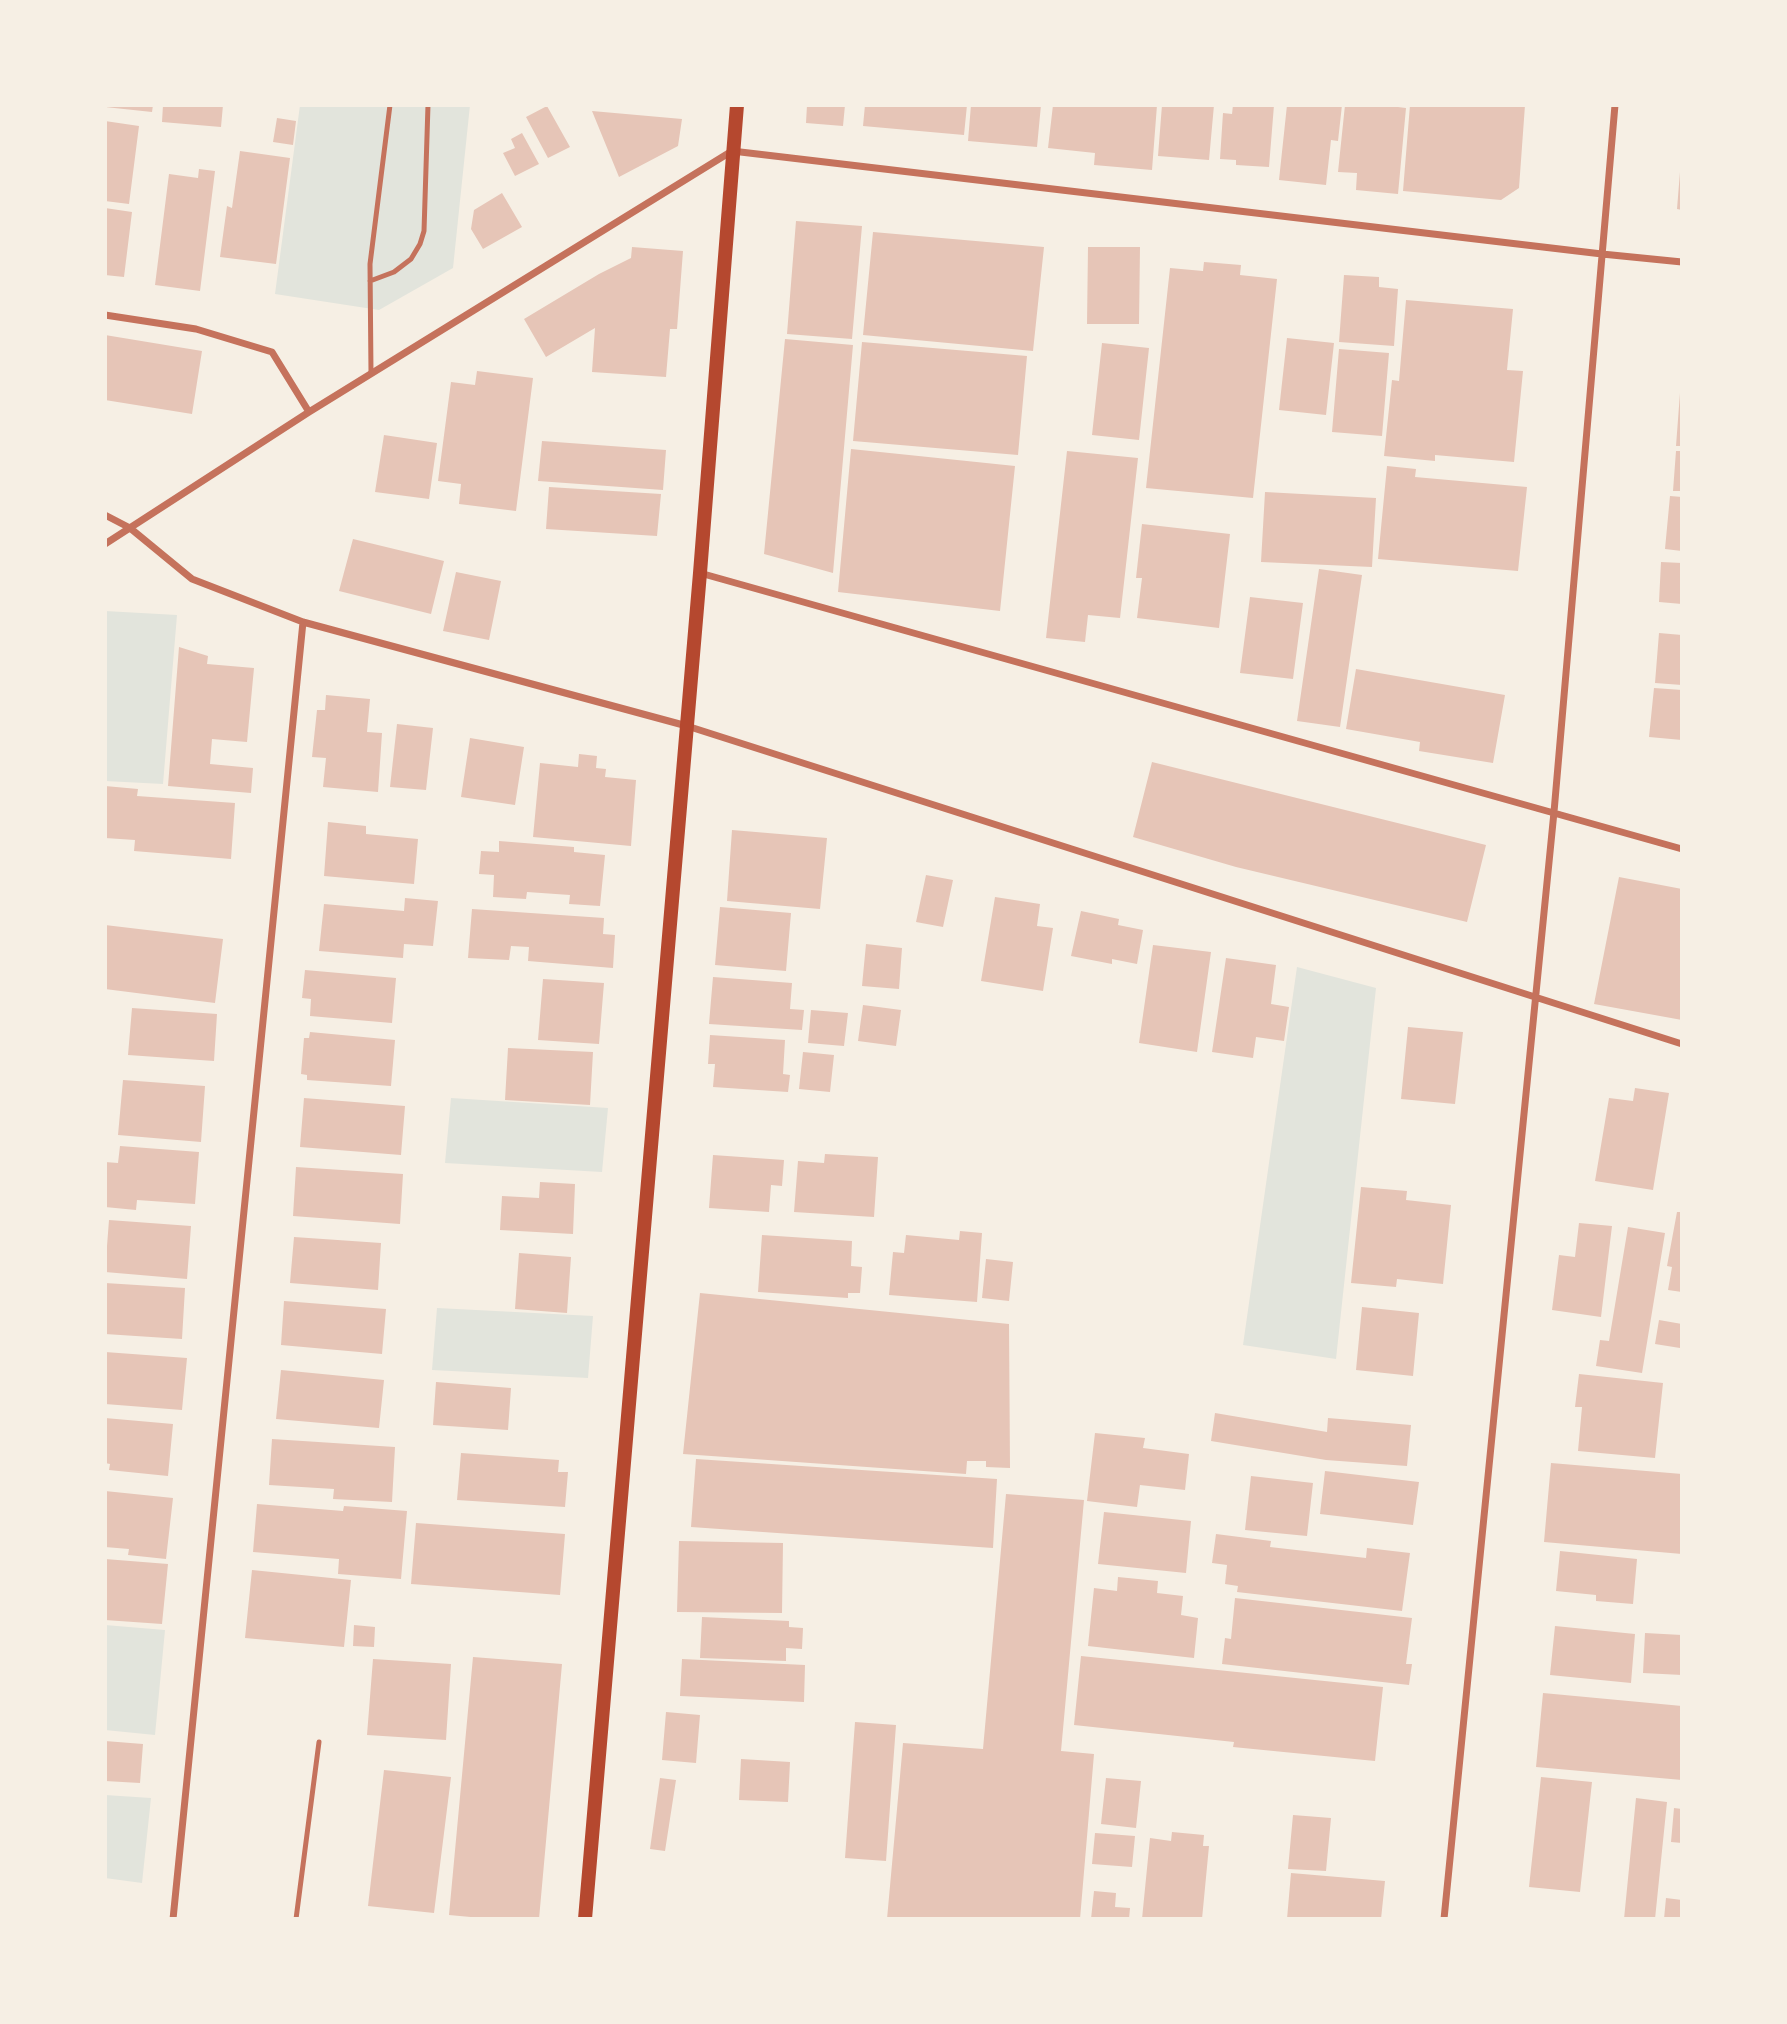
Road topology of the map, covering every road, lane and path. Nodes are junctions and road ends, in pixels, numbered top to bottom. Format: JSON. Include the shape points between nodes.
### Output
{"nodes":[{"id":1,"x":390,"y":105,"type":"edge"},
{"id":2,"x":428,"y":105,"type":"edge"},
{"id":3,"x":737,"y":105,"type":"edge"},
{"id":4,"x":1615,"y":105,"type":"edge"},
{"id":5,"x":732,"y":151,"type":"junction"},
{"id":6,"x":1602,"y":254,"type":"junction"},
{"id":7,"x":1682,"y":262,"type":"edge"},
{"id":8,"x":370,"y":281,"type":"junction"},
{"id":9,"x":105,"y":315,"type":"edge"},
{"id":10,"x":371,"y":373,"type":"junction"},
{"id":11,"x":309,"y":412,"type":"junction"},
{"id":12,"x":105,"y":515,"type":"edge"},
{"id":13,"x":130,"y":528,"type":"junction"},
{"id":14,"x":105,"y":544,"type":"edge"},
{"id":15,"x":700,"y":573,"type":"junction"},
{"id":16,"x":303,"y":622,"type":"junction"},
{"id":17,"x":687,"y":726,"type":"junction"},
{"id":18,"x":1554,"y":812,"type":"junction"},
{"id":19,"x":1682,"y":849,"type":"edge"},
{"id":20,"x":1536,"y":997,"type":"junction"},
{"id":21,"x":1682,"y":1044,"type":"edge"},
{"id":22,"x":319,"y":1742,"type":"dead end"},
{"id":23,"x":173,"y":1919,"type":"edge"},
{"id":24,"x":296,"y":1919,"type":"edge"},
{"id":25,"x":585,"y":1919,"type":"edge"},
{"id":26,"x":1444,"y":1919,"type":"edge"}],
"edges":[{"from":1,"to":8,"type":"lane"},
{"from":2,"to":8,"type":"lane","via":[[420,244],[411,259],[394,272]]},
{"from":3,"to":5,"type":"main road"},
{"from":4,"to":6,"type":"street"},
{"from":5,"to":6,"type":"street"},
{"from":5,"to":10,"type":"street"},
{"from":5,"to":15,"type":"main road"},
{"from":6,"to":7,"type":"street"},
{"from":6,"to":18,"type":"street"},
{"from":8,"to":10,"type":"lane"},
{"from":9,"to":11,"type":"street","via":[[196,329],[272,352]]},
{"from":10,"to":11,"type":"street"},
{"from":11,"to":13,"type":"street"},
{"from":12,"to":13,"type":"street"},
{"from":13,"to":14,"type":"street"},
{"from":13,"to":16,"type":"street","via":[[192,579]]},
{"from":15,"to":17,"type":"main road"},
{"from":15,"to":18,"type":"street"},
{"from":16,"to":17,"type":"street"},
{"from":16,"to":23,"type":"street"},
{"from":17,"to":20,"type":"street"},
{"from":17,"to":25,"type":"main road"},
{"from":18,"to":19,"type":"street"},
{"from":18,"to":20,"type":"street"},
{"from":20,"to":21,"type":"street"},
{"from":20,"to":26,"type":"street"},
{"from":22,"to":24,"type":"lane"}]}
